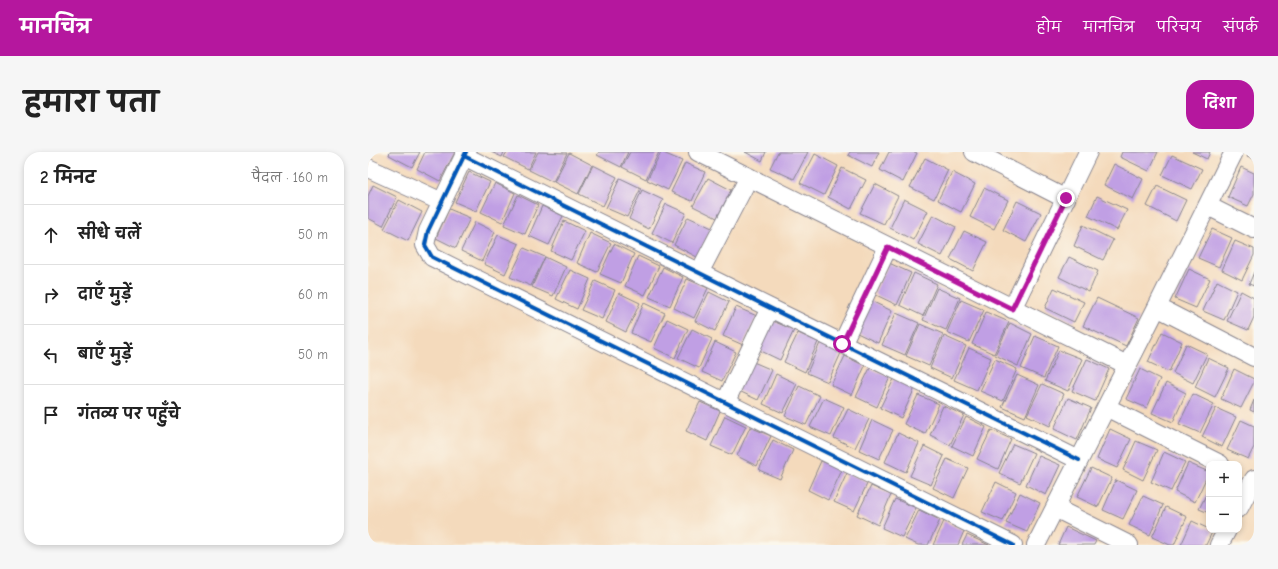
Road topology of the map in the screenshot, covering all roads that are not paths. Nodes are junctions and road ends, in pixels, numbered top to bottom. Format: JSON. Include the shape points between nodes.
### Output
{"nodes":[{"id":1,"x":698,"y":152,"type":"edge"},
{"id":2,"x":974,"y":152,"type":"edge"},
{"id":3,"x":1088,"y":152,"type":"edge"},
{"id":4,"x":1234,"y":152,"type":"edge"},
{"id":5,"x":465,"y":154,"type":"edge"},
{"id":6,"x":368,"y":168,"type":"edge"},
{"id":7,"x":749,"y":178,"type":"junction"},
{"id":8,"x":1066,"y":198,"type":"junction"},
{"id":9,"x":442,"y":202,"type":"junction"},
{"id":10,"x":1208,"y":206,"type":"junction"},
{"id":11,"x":1254,"y":228,"type":"edge"},
{"id":12,"x":888,"y":247,"type":"junction"},
{"id":13,"x":699,"y":273,"type":"junction"},
{"id":14,"x":1157,"y":307,"type":"junction"},
{"id":15,"x":770,"y":308,"type":"junction"},
{"id":16,"x":1012,"y":309,"type":"junction"},
{"id":17,"x":842,"y":344,"type":"junction"},
{"id":18,"x":1254,"y":357,"type":"edge"},
{"id":19,"x":1127,"y":366,"type":"junction"},
{"id":20,"x":725,"y":403,"type":"junction"},
{"id":21,"x":1106,"y":407,"type":"junction"},
{"id":22,"x":1079,"y":460,"type":"junction"},
{"id":23,"x":1214,"y":461,"type":"edge"},
{"id":24,"x":1249,"y":478,"type":"edge"},
{"id":25,"x":1242,"y":499,"type":"edge"},
{"id":26,"x":1055,"y":508,"type":"junction"},
{"id":27,"x":1225,"y":533,"type":"edge"},
{"id":28,"x":1013,"y":545,"type":"edge"},
{"id":29,"x":1036,"y":545,"type":"edge"},
{"id":30,"x":1129,"y":545,"type":"edge"},
{"id":31,"x":1219,"y":545,"type":"edge"}],
"edges":[{"from":1,"to":7,"type":"street"},
{"from":2,"to":8,"type":"street"},
{"from":3,"to":8,"type":"street"},
{"from":4,"to":10,"type":"street"},
{"from":5,"to":9,"type":"street"},
{"from":5,"to":13,"type":"street"},
{"from":6,"to":9,"type":"street"},
{"from":7,"to":12,"type":"street"},
{"from":7,"to":13,"type":"street"},
{"from":8,"to":16,"type":"street"},
{"from":9,"to":20,"type":"street","via":[[425,240],[425,245],[432,256]]},
{"from":10,"to":11,"type":"street"},
{"from":10,"to":14,"type":"street"},
{"from":12,"to":16,"type":"street"},
{"from":12,"to":17,"type":"street"},
{"from":13,"to":15,"type":"street"},
{"from":14,"to":18,"type":"street"},
{"from":14,"to":19,"type":"street"},
{"from":15,"to":17,"type":"street"},
{"from":15,"to":20,"type":"street"},
{"from":16,"to":19,"type":"street"},
{"from":17,"to":22,"type":"street"},
{"from":19,"to":21,"type":"street"},
{"from":20,"to":28,"type":"street"},
{"from":21,"to":22,"type":"street"},
{"from":21,"to":23,"type":"street"},
{"from":22,"to":26,"type":"street"},
{"from":24,"to":25,"type":"street"},
{"from":26,"to":29,"type":"street"},
{"from":26,"to":30,"type":"street"},
{"from":27,"to":31,"type":"street"}]}
